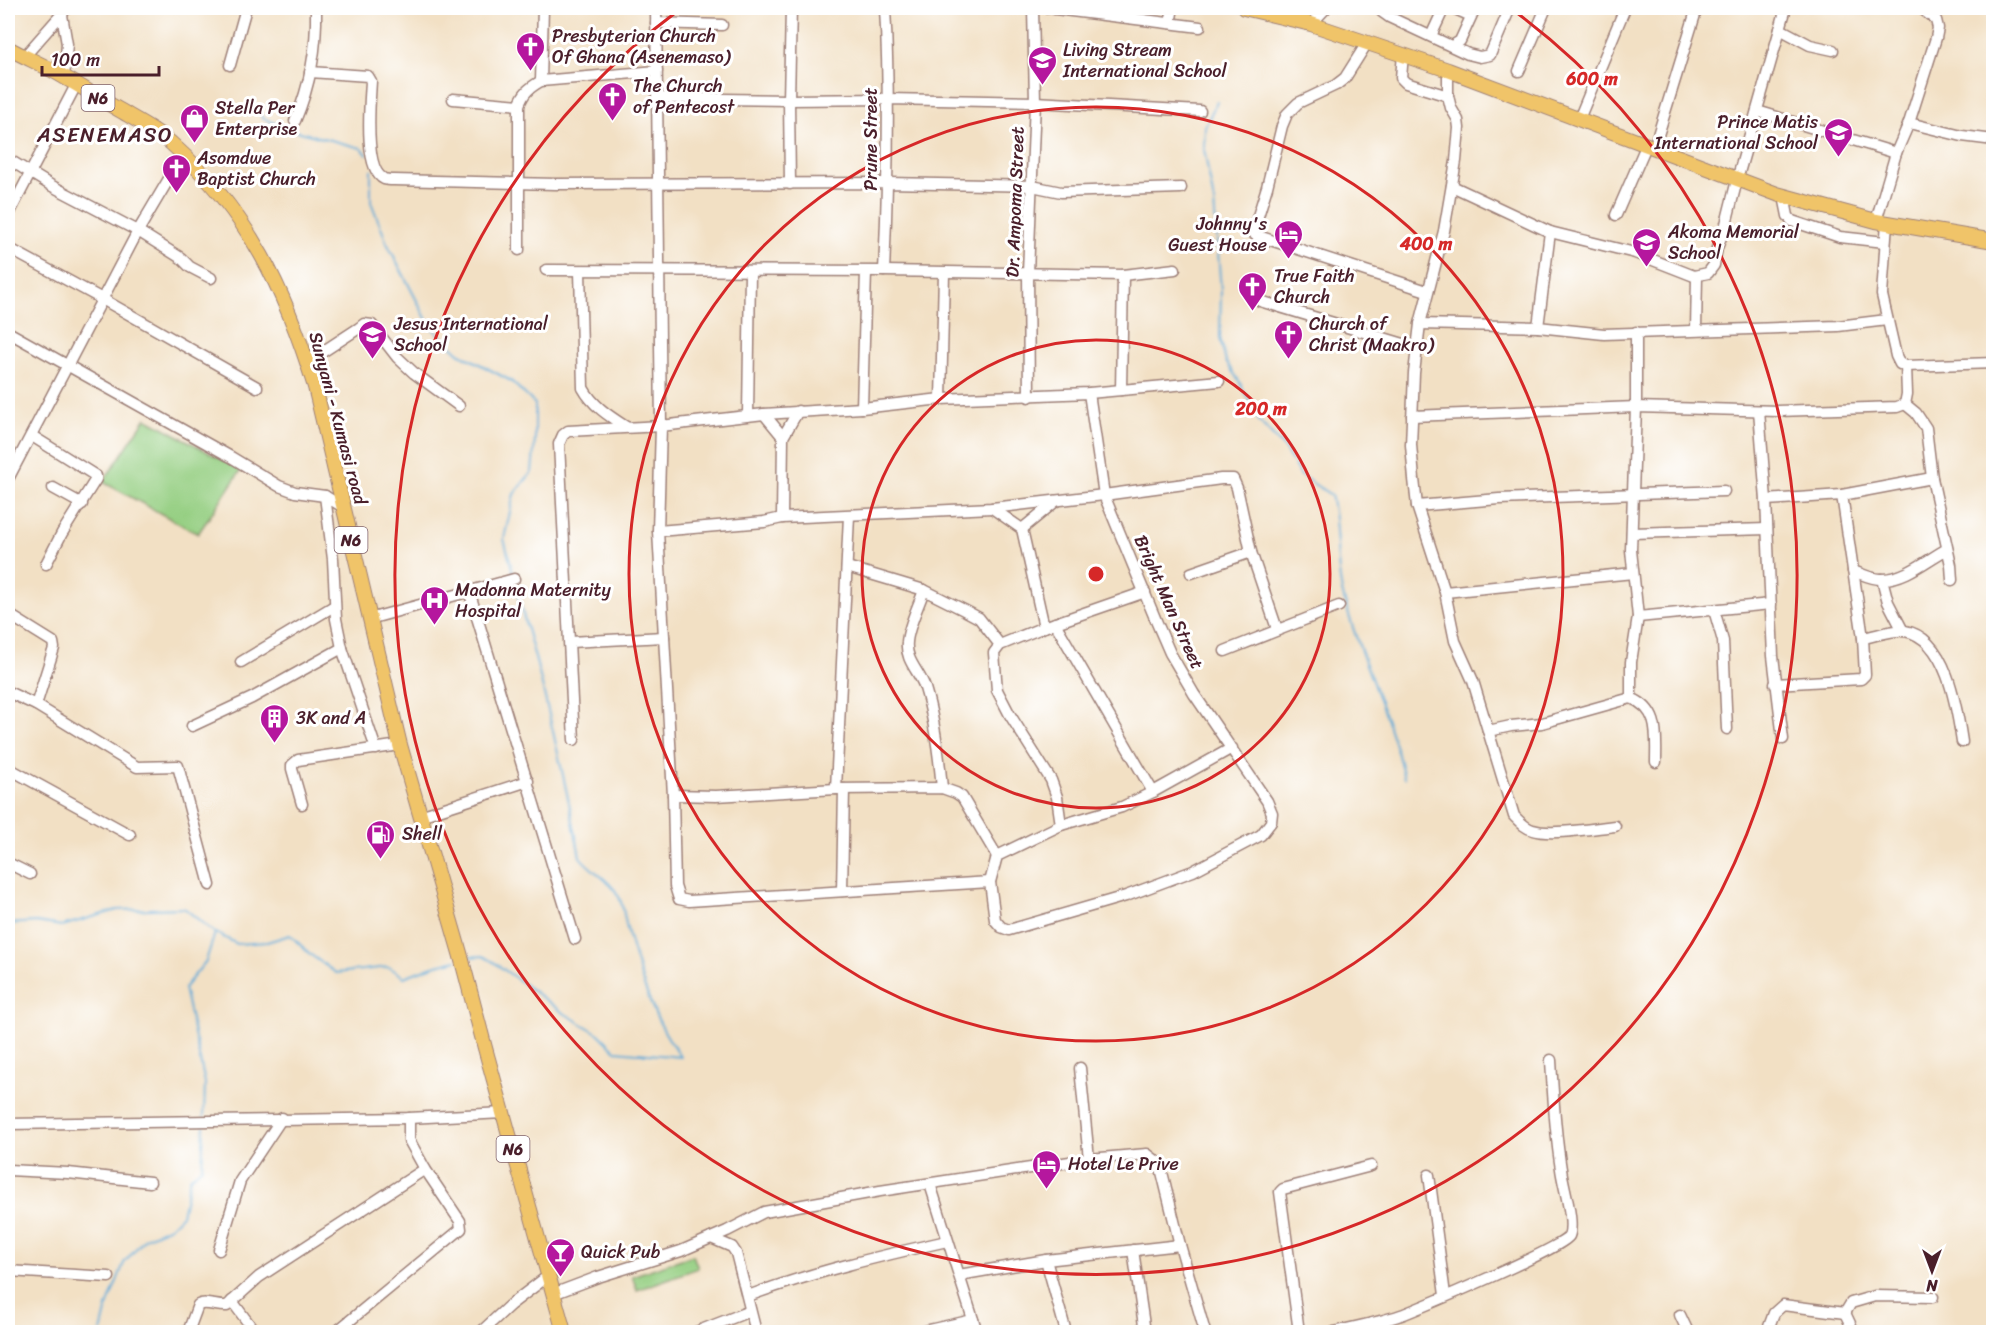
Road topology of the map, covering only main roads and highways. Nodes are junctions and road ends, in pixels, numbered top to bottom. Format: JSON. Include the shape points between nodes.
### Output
{"nodes":[{"id":1,"x":1244,"y":8,"type":"edge"},
{"id":2,"x":8,"y":48,"type":"edge"},
{"id":3,"x":1994,"y":241,"type":"edge"},
{"id":4,"x":564,"y":1332,"type":"edge"}],
"edges":[{"from":1,"to":3,"type":"main road","via":[[1311,24],[1448,70],[1784,196],[1881,221]]},
{"from":2,"to":4,"type":"main road","name":"Sunyani - Kumasi road","number":"N6","via":[[160,134],[205,176],[253,238],[281,291],[322,412],[400,745]]}]}
